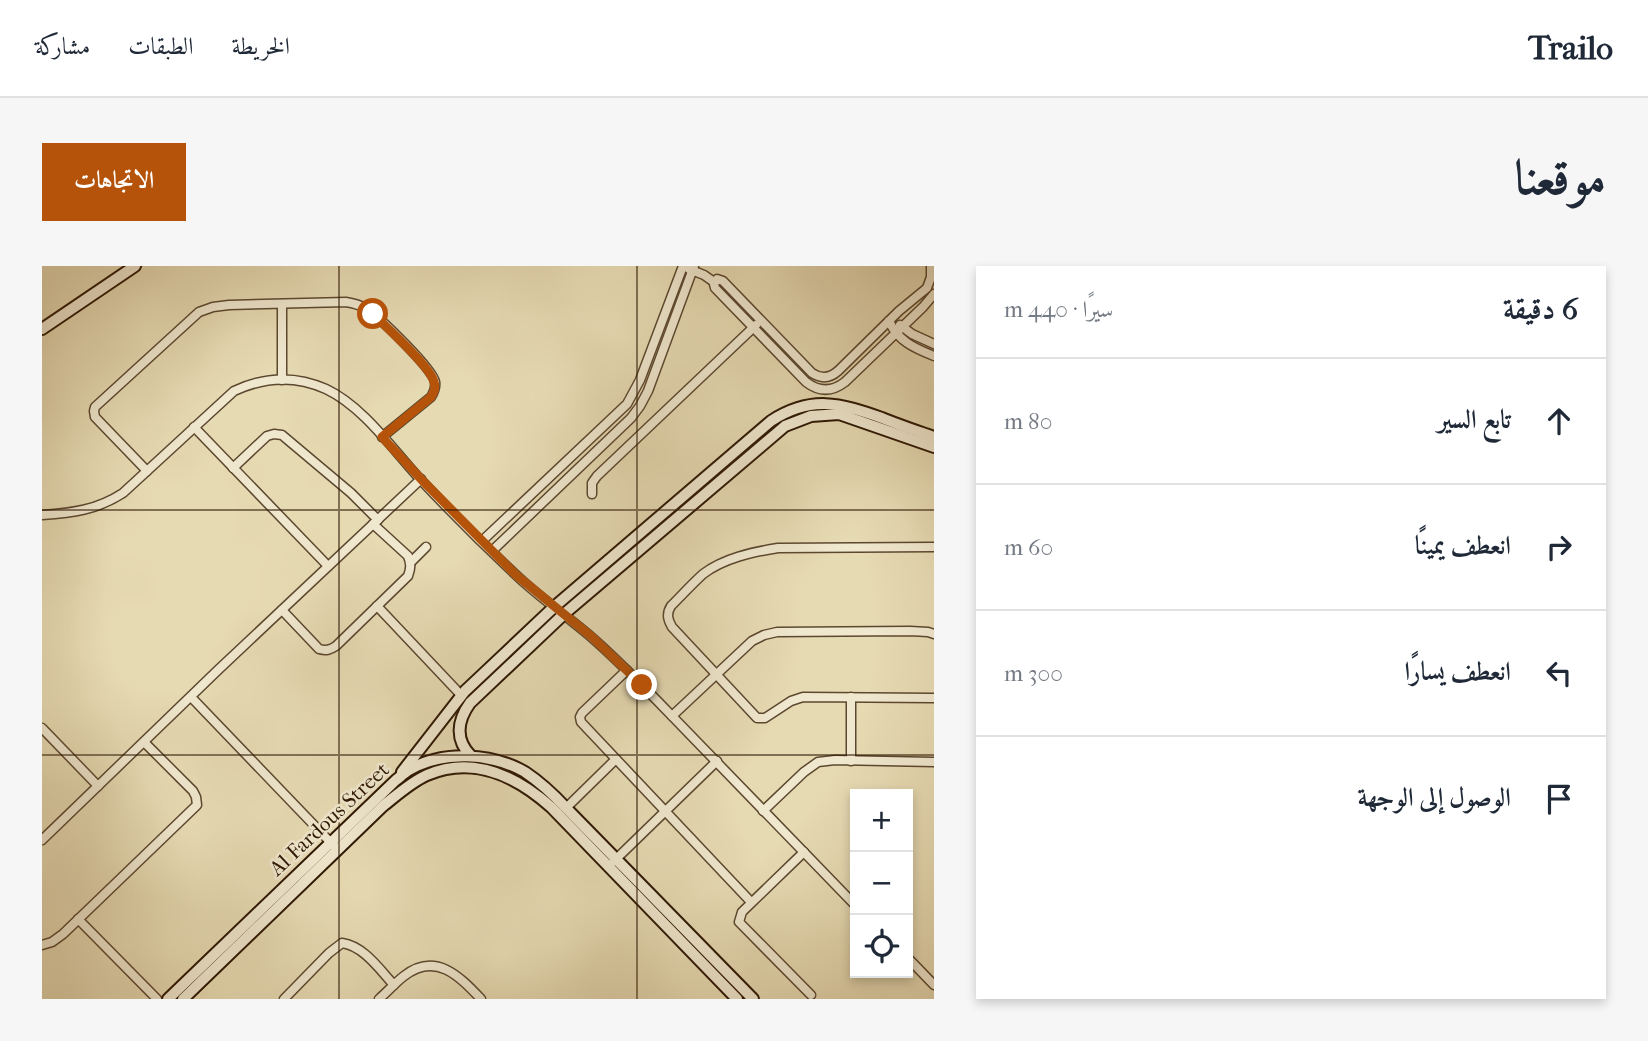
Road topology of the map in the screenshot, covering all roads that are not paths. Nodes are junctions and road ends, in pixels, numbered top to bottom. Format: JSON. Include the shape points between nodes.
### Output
{"nodes":[{"id":1,"x":135,"y":266,"type":"edge"},
{"id":2,"x":933,"y":266,"type":"edge"},
{"id":3,"x":683,"y":267,"type":"edge"},
{"id":4,"x":693,"y":268,"type":"edge"},
{"id":5,"x":121,"y":271,"type":"edge"},
{"id":6,"x":714,"y":282,"type":"junction"},
{"id":7,"x":934,"y":293,"type":"edge"},
{"id":8,"x":282,"y":304,"type":"junction"},
{"id":9,"x":891,"y":319,"type":"junction"},
{"id":10,"x":761,"y":320,"type":"junction"},
{"id":11,"x":754,"y":327,"type":"junction"},
{"id":12,"x":42,"y":329,"type":"edge"},
{"id":13,"x":899,"y":330,"type":"junction"},
{"id":14,"x":934,"y":344,"type":"edge"},
{"id":15,"x":934,"y":356,"type":"edge"},
{"id":16,"x":282,"y":380,"type":"junction"},
{"id":17,"x":194,"y":427,"type":"junction"},
{"id":18,"x":382,"y":437,"type":"junction"},
{"id":19,"x":934,"y":437,"type":"edge"},
{"id":20,"x":934,"y":447,"type":"edge"},
{"id":21,"x":233,"y":468,"type":"junction"},
{"id":22,"x":147,"y":471,"type":"junction"},
{"id":23,"x":421,"y":479,"type":"junction"},
{"id":24,"x":593,"y":494,"type":"dead end"},
{"id":25,"x":42,"y":515,"type":"edge"},
{"id":26,"x":375,"y":522,"type":"junction"},
{"id":27,"x":482,"y":541,"type":"junction"},
{"id":28,"x":426,"y":547,"type":"dead end"},
{"id":29,"x":934,"y":547,"type":"edge"},
{"id":30,"x":492,"y":551,"type":"junction"},
{"id":31,"x":411,"y":562,"type":"junction"},
{"id":32,"x":328,"y":566,"type":"junction"},
{"id":33,"x":377,"y":606,"type":"junction"},
{"id":34,"x":554,"y":607,"type":"junction"},
{"id":35,"x":282,"y":610,"type":"junction"},
{"id":36,"x":564,"y":614,"type":"junction"},
{"id":37,"x":934,"y":634,"type":"edge"},
{"id":38,"x":627,"y":670,"type":"junction"},
{"id":39,"x":716,"y":674,"type":"junction"},
{"id":40,"x":461,"y":695,"type":"junction"},
{"id":41,"x":191,"y":697,"type":"junction"},
{"id":42,"x":851,"y":697,"type":"junction"},
{"id":43,"x":934,"y":698,"type":"edge"},
{"id":44,"x":673,"y":716,"type":"junction"},
{"id":45,"x":42,"y":728,"type":"edge"},
{"id":46,"x":144,"y":742,"type":"junction"},
{"id":47,"x":471,"y":757,"type":"junction"},
{"id":48,"x":616,"y":759,"type":"junction"},
{"id":49,"x":717,"y":761,"type":"junction"},
{"id":50,"x":850,"y":761,"type":"junction"},
{"id":51,"x":934,"y":762,"type":"edge"},
{"id":52,"x":396,"y":780,"type":"junction"},
{"id":53,"x":98,"y":786,"type":"junction"},
{"id":54,"x":566,"y":808,"type":"junction"},
{"id":55,"x":666,"y":811,"type":"junction"},
{"id":56,"x":763,"y":811,"type":"junction"},
{"id":57,"x":42,"y":841,"type":"edge"},
{"id":58,"x":334,"y":846,"type":"junction"},
{"id":59,"x":804,"y":852,"type":"junction"},
{"id":60,"x":613,"y":863,"type":"junction"},
{"id":61,"x":850,"y":900,"type":"edge"},
{"id":62,"x":751,"y":902,"type":"junction"},
{"id":63,"x":78,"y":919,"type":"junction"},
{"id":64,"x":42,"y":945,"type":"edge"},
{"id":65,"x":913,"y":963,"type":"edge"},
{"id":66,"x":394,"y":985,"type":"junction"},
{"id":67,"x":934,"y":985,"type":"edge"},
{"id":68,"x":811,"y":995,"type":"dead end"},
{"id":69,"x":157,"y":999,"type":"edge"},
{"id":70,"x":168,"y":999,"type":"edge"},
{"id":71,"x":183,"y":999,"type":"edge"},
{"id":72,"x":284,"y":999,"type":"edge"},
{"id":73,"x":379,"y":999,"type":"edge"},
{"id":74,"x":481,"y":999,"type":"edge"},
{"id":75,"x":737,"y":999,"type":"edge"},
{"id":76,"x":753,"y":999,"type":"edge"}],
"edges":[{"from":1,"to":5,"type":"street"},
{"from":2,"to":9,"type":"street","via":[[927,288]]},
{"from":3,"to":4,"type":"street"},
{"from":3,"to":27,"type":"street","via":[[640,380],[626,404]]},
{"from":4,"to":6,"type":"street"},
{"from":4,"to":30,"type":"street","via":[[640,406]]},
{"from":5,"to":12,"type":"street"},
{"from":6,"to":10,"type":"street","via":[[723,281]]},
{"from":6,"to":11,"type":"street"},
{"from":7,"to":13,"type":"street"},
{"from":8,"to":16,"type":"street"},
{"from":8,"to":18,"type":"street","via":[[360,305],[429,371],[435,384],[433,394]]},
{"from":8,"to":22,"type":"street","via":[[229,304],[199,312],[95,407],[95,417]]},
{"from":9,"to":10,"type":"street","via":[[835,374],[823,377],[812,373]]},
{"from":9,"to":13,"type":"street"},
{"from":10,"to":11,"type":"street"},
{"from":11,"to":13,"type":"street","via":[[806,382],[825,390],[845,382]]},
{"from":11,"to":24,"type":"street","via":[[597,475]]},
{"from":13,"to":14,"type":"street"},
{"from":13,"to":15,"type":"street","via":[[908,345]]},
{"from":16,"to":17,"type":"street","via":[[251,383],[234,391]]},
{"from":16,"to":18,"type":"street","via":[[326,390],[360,413]]},
{"from":17,"to":21,"type":"street"},
{"from":17,"to":22,"type":"street"},
{"from":18,"to":23,"type":"street"},
{"from":19,"to":34,"type":"street","via":[[841,405],[817,403],[793,409],[771,421]]},
{"from":20,"to":36,"type":"street","via":[[839,414],[793,422]]},
{"from":21,"to":26,"type":"street","via":[[267,436],[282,435],[351,493]]},
{"from":21,"to":32,"type":"street"},
{"from":22,"to":25,"type":"street","via":[[109,502]]},
{"from":23,"to":26,"type":"street"},
{"from":23,"to":27,"type":"street"},
{"from":26,"to":31,"type":"street"},
{"from":26,"to":32,"type":"street"},
{"from":27,"to":30,"type":"street"},
{"from":28,"to":31,"type":"street"},
{"from":29,"to":39,"type":"street","via":[[778,548],[713,568],[668,611],[668,620]]},
{"from":30,"to":34,"type":"street"},
{"from":31,"to":33,"type":"street","via":[[408,576]]},
{"from":32,"to":35,"type":"street"},
{"from":33,"to":35,"type":"street","via":[[325,651]]},
{"from":33,"to":40,"type":"street"},
{"from":34,"to":36,"type":"street"},
{"from":34,"to":40,"type":"street"},
{"from":35,"to":41,"type":"street"},
{"from":36,"to":38,"type":"street"},
{"from":36,"to":47,"type":"street","via":[[465,710],[459,736]]},
{"from":37,"to":39,"type":"street","via":[[777,632],[752,641]]},
{"from":38,"to":44,"type":"street"},
{"from":38,"to":48,"type":"street","via":[[580,717]]},
{"from":39,"to":42,"type":"street","via":[[757,718],[803,697]]},
{"from":39,"to":44,"type":"street"},
{"from":40,"to":52,"type":"street"},
{"from":41,"to":46,"type":"street"},
{"from":41,"to":58,"type":"street"},
{"from":42,"to":43,"type":"street"},
{"from":42,"to":50,"type":"street"},
{"from":44,"to":49,"type":"street"},
{"from":45,"to":53,"type":"street"},
{"from":46,"to":53,"type":"street"},
{"from":46,"to":63,"type":"street","via":[[193,791],[197,805]]},
{"from":47,"to":52,"type":"street","name":"Al Fardous Street","via":[[422,764]]},
{"from":47,"to":54,"type":"street","name":"Al Fardous Street","via":[[503,762],[522,771]]},
{"from":48,"to":54,"type":"street"},
{"from":48,"to":55,"type":"street"},
{"from":49,"to":55,"type":"street"},
{"from":49,"to":56,"type":"street"},
{"from":50,"to":51,"type":"street"},
{"from":50,"to":56,"type":"street","via":[[812,765]]},
{"from":52,"to":58,"type":"street","name":"Al Fardous Street"},
{"from":53,"to":57,"type":"street"},
{"from":54,"to":60,"type":"street","name":"Al Fardous Street"},
{"from":55,"to":60,"type":"street"},
{"from":55,"to":62,"type":"street"},
{"from":56,"to":59,"type":"street"},
{"from":58,"to":60,"type":"street","name":"Al Fardous Street","via":[[413,783],[447,769],[473,768],[518,781]]},
{"from":58,"to":70,"type":"street","name":"Al Fardous Street"},
{"from":58,"to":71,"type":"street","name":"Al Fardous Street"},
{"from":59,"to":61,"type":"street"},
{"from":59,"to":62,"type":"street"},
{"from":60,"to":75,"type":"street","name":"Al Fardous Street"},
{"from":60,"to":76,"type":"street","name":"Al Fardous Street"},
{"from":62,"to":68,"type":"street","via":[[739,922]]},
{"from":63,"to":64,"type":"street"},
{"from":63,"to":69,"type":"street"},
{"from":65,"to":67,"type":"street"},
{"from":66,"to":72,"type":"street","via":[[358,948],[342,943]]},
{"from":66,"to":73,"type":"street"},
{"from":66,"to":74,"type":"street","via":[[417,968],[444,967]]}]}
